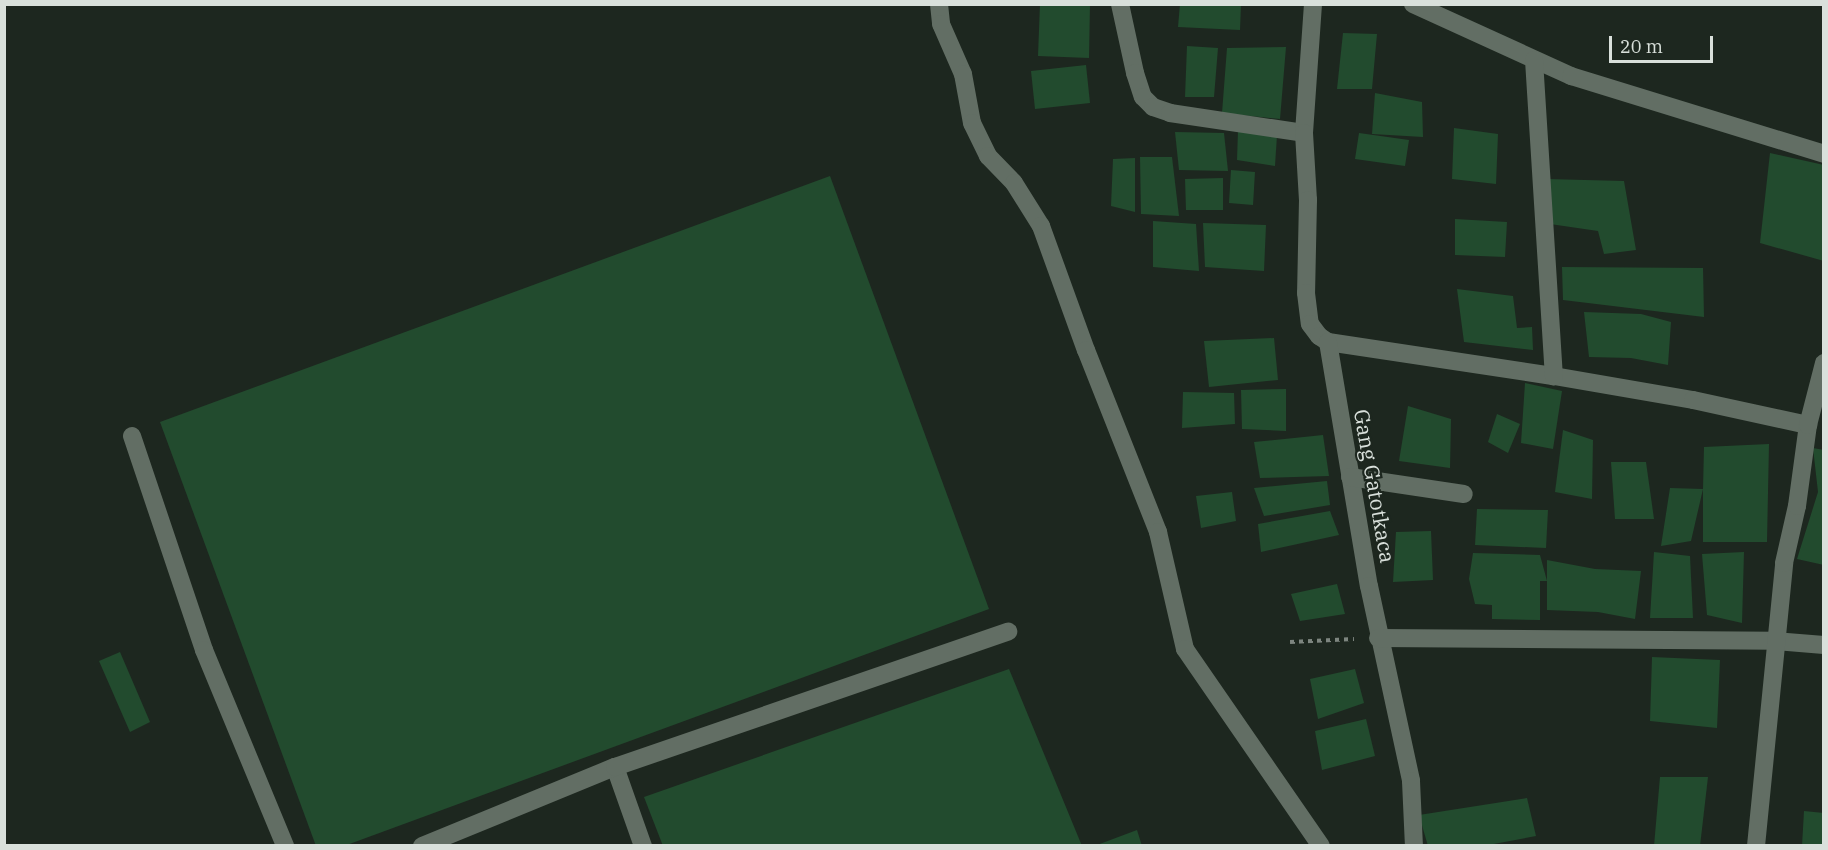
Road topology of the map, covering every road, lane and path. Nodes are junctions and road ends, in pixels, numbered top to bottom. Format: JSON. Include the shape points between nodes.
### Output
{"nodes":[{"id":1,"x":939,"y":4,"type":"edge"},
{"id":2,"x":1120,"y":4,"type":"edge"},
{"id":3,"x":1313,"y":4,"type":"edge"},
{"id":4,"x":1413,"y":4,"type":"edge"},
{"id":5,"x":1534,"y":60,"type":"junction"},
{"id":6,"x":1304,"y":134,"type":"junction"},
{"id":7,"x":1824,"y":154,"type":"edge"},
{"id":8,"x":1328,"y":342,"type":"junction"},
{"id":9,"x":1824,"y":363,"type":"edge"},
{"id":10,"x":1554,"y":376,"type":"junction"},
{"id":11,"x":1808,"y":425,"type":"junction"},
{"id":12,"x":132,"y":436,"type":"dead end"},
{"id":13,"x":1350,"y":477,"type":"junction"},
{"id":14,"x":1464,"y":494,"type":"dead end"},
{"id":15,"x":1008,"y":632,"type":"dead end"},
{"id":16,"x":1378,"y":638,"type":"junction"},
{"id":17,"x":1776,"y":641,"type":"junction"},
{"id":18,"x":1290,"y":642,"type":"dead end"},
{"id":19,"x":1824,"y":645,"type":"edge"},
{"id":20,"x":615,"y":767,"type":"junction"},
{"id":21,"x":285,"y":846,"type":"edge"},
{"id":22,"x":422,"y":846,"type":"edge"},
{"id":23,"x":643,"y":846,"type":"edge"},
{"id":24,"x":1321,"y":846,"type":"edge"},
{"id":25,"x":1414,"y":846,"type":"edge"},
{"id":26,"x":1756,"y":846,"type":"edge"}],
"edges":[{"from":1,"to":24,"type":"street","via":[[942,24],[963,74],[972,123],[988,156],[1014,183],[1041,226],[1158,532],[1185,649]]},
{"from":2,"to":6,"type":"street","via":[[1135,74],[1143,97],[1154,107],[1170,113]]},
{"from":3,"to":6,"type":"street"},
{"from":4,"to":5,"type":"street"},
{"from":5,"to":7,"type":"street","via":[[1615,92]]},
{"from":5,"to":10,"type":"street"},
{"from":6,"to":8,"type":"street","via":[[1308,200],[1306,293],[1310,324]]},
{"from":8,"to":10,"type":"street"},
{"from":8,"to":13,"type":"street","name":"Gang Gatotkaca"},
{"from":9,"to":11,"type":"street"},
{"from":10,"to":11,"type":"street"},
{"from":11,"to":17,"type":"street","via":[[1797,506],[1784,563]]},
{"from":12,"to":21,"type":"street","via":[[204,650]]},
{"from":13,"to":14,"type":"street"},
{"from":13,"to":16,"type":"street","name":"Gang Gatotkaca"},
{"from":15,"to":20,"type":"street"},
{"from":16,"to":17,"type":"street"},
{"from":16,"to":18,"type":"path"},
{"from":16,"to":25,"type":"street","name":"Gang Gatotkaca","via":[[1411,781]]},
{"from":17,"to":19,"type":"street"},
{"from":17,"to":26,"type":"street"},
{"from":20,"to":22,"type":"street"},
{"from":20,"to":23,"type":"street"}]}
